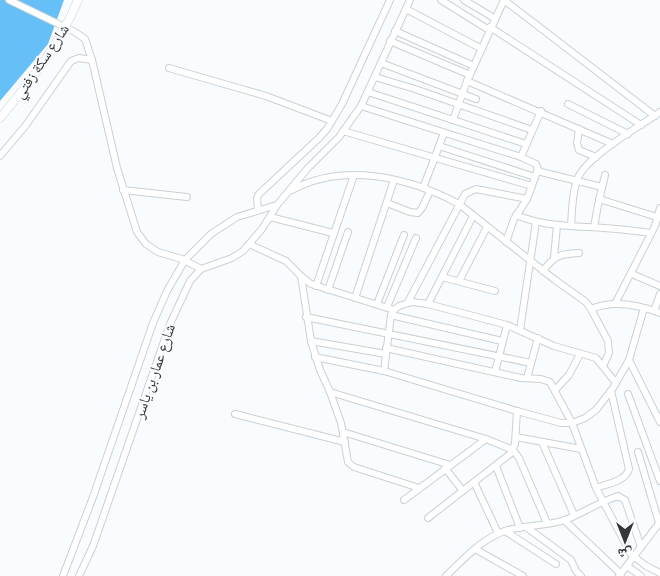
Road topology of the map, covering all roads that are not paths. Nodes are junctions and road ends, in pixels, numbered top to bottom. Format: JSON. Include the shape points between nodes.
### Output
{"nodes":[{"id":1,"x":9,"y":0,"type":"edge"},
{"id":2,"x":78,"y":0,"type":"edge"},
{"id":3,"x":390,"y":0,"type":"edge"},
{"id":4,"x":410,"y":0,"type":"edge"},
{"id":5,"x":442,"y":0,"type":"edge"},
{"id":6,"x":464,"y":0,"type":"edge"},
{"id":7,"x":504,"y":0,"type":"edge"},
{"id":8,"x":406,"y":9,"type":"junction"},
{"id":9,"x":494,"y":18,"type":"junction"},
{"id":10,"x":62,"y":25,"type":"junction"},
{"id":11,"x":490,"y":28,"type":"junction"},
{"id":12,"x":395,"y":31,"type":"junction"},
{"id":13,"x":390,"y":42,"type":"junction"},
{"id":14,"x":482,"y":49,"type":"junction"},
{"id":15,"x":92,"y":60,"type":"junction"},
{"id":16,"x":381,"y":63,"type":"junction"},
{"id":17,"x":474,"y":66,"type":"junction"},
{"id":18,"x":169,"y":68,"type":"dead end"},
{"id":19,"x":375,"y":77,"type":"junction"},
{"id":20,"x":468,"y":78,"type":"junction"},
{"id":21,"x":368,"y":92,"type":"junction"},
{"id":22,"x":462,"y":94,"type":"junction"},
{"id":23,"x":476,"y":100,"type":"dead end"},
{"id":24,"x":568,"y":104,"type":"dead end"},
{"id":25,"x":458,"y":105,"type":"junction"},
{"id":26,"x":361,"y":106,"type":"junction"},
{"id":27,"x":540,"y":112,"type":"junction"},
{"id":28,"x":658,"y":114,"type":"edge"},
{"id":29,"x":0,"y":118,"type":"edge"},
{"id":30,"x":453,"y":120,"type":"junction"},
{"id":31,"x":332,"y":121,"type":"junction"},
{"id":32,"x":641,"y":125,"type":"junction"},
{"id":33,"x":579,"y":128,"type":"junction"},
{"id":34,"x":532,"y":130,"type":"junction"},
{"id":35,"x":343,"y":131,"type":"junction"},
{"id":36,"x":444,"y":133,"type":"junction"},
{"id":37,"x":628,"y":134,"type":"junction"},
{"id":38,"x":526,"y":144,"type":"junction"},
{"id":39,"x":613,"y":144,"type":"junction"},
{"id":40,"x":439,"y":146,"type":"junction"},
{"id":41,"x":0,"y":156,"type":"edge"},
{"id":42,"x":521,"y":157,"type":"junction"},
{"id":43,"x":596,"y":157,"type":"junction"},
{"id":44,"x":435,"y":159,"type":"junction"},
{"id":45,"x":536,"y":174,"type":"junction"},
{"id":46,"x":605,"y":175,"type":"dead end"},
{"id":47,"x":354,"y":176,"type":"junction"},
{"id":48,"x":394,"y":180,"type":"junction"},
{"id":49,"x":576,"y":181,"type":"junction"},
{"id":50,"x":532,"y":186,"type":"junction"},
{"id":51,"x":602,"y":187,"type":"junction"},
{"id":52,"x":124,"y":190,"type":"junction"},
{"id":53,"x":427,"y":190,"type":"junction"},
{"id":54,"x":286,"y":193,"type":"junction"},
{"id":55,"x":187,"y":197,"type":"dead end"},
{"id":56,"x":599,"y":198,"type":"junction"},
{"id":57,"x":527,"y":199,"type":"junction"},
{"id":58,"x":387,"y":203,"type":"junction"},
{"id":59,"x":459,"y":204,"type":"junction"},
{"id":60,"x":277,"y":205,"type":"junction"},
{"id":61,"x":258,"y":210,"type":"junction"},
{"id":62,"x":659,"y":212,"type":"edge"},
{"id":63,"x":516,"y":215,"type":"junction"},
{"id":64,"x":473,"y":216,"type":"junction"},
{"id":65,"x":270,"y":217,"type":"junction"},
{"id":66,"x":536,"y":222,"type":"junction"},
{"id":67,"x":557,"y":226,"type":"junction"},
{"id":68,"x":571,"y":226,"type":"junction"},
{"id":69,"x":487,"y":227,"type":"junction"},
{"id":70,"x":594,"y":227,"type":"junction"},
{"id":71,"x":655,"y":229,"type":"edge"},
{"id":72,"x":348,"y":232,"type":"dead end"},
{"id":73,"x":333,"y":234,"type":"junction"},
{"id":74,"x":404,"y":235,"type":"dead end"},
{"id":75,"x":416,"y":238,"type":"dead end"},
{"id":76,"x":506,"y":242,"type":"junction"},
{"id":77,"x":249,"y":244,"type":"junction"},
{"id":78,"x":579,"y":253,"type":"dead end"},
{"id":79,"x":554,"y":258,"type":"junction"},
{"id":80,"x":186,"y":261,"type":"junction"},
{"id":81,"x":531,"y":261,"type":"junction"},
{"id":82,"x":198,"y":267,"type":"junction"},
{"id":83,"x":543,"y":270,"type":"junction"},
{"id":84,"x":632,"y":274,"type":"junction"},
{"id":85,"x":301,"y":276,"type":"junction"},
{"id":86,"x":442,"y":277,"type":"junction"},
{"id":87,"x":459,"y":281,"type":"junction"},
{"id":88,"x":316,"y":286,"type":"junction"},
{"id":89,"x":660,"y":286,"type":"edge"},
{"id":90,"x":328,"y":290,"type":"junction"},
{"id":91,"x":494,"y":291,"type":"dead end"},
{"id":92,"x":660,"y":294,"type":"edge"},
{"id":93,"x":354,"y":298,"type":"junction"},
{"id":94,"x":408,"y":302,"type":"junction"},
{"id":95,"x":377,"y":304,"type":"junction"},
{"id":96,"x":428,"y":304,"type":"junction"},
{"id":97,"x":615,"y":304,"type":"junction"},
{"id":98,"x":644,"y":308,"type":"junction"},
{"id":99,"x":591,"y":309,"type":"junction"},
{"id":100,"x":390,"y":311,"type":"junction"},
{"id":101,"x":657,"y":312,"type":"edge"},
{"id":102,"x":306,"y":317,"type":"junction"},
{"id":103,"x":507,"y":324,"type":"junction"},
{"id":104,"x":520,"y":330,"type":"junction"},
{"id":105,"x":388,"y":333,"type":"junction"},
{"id":106,"x":538,"y":338,"type":"junction"},
{"id":107,"x":311,"y":341,"type":"junction"},
{"id":108,"x":502,"y":341,"type":"junction"},
{"id":109,"x":386,"y":351,"type":"junction"},
{"id":110,"x":580,"y":354,"type":"junction"},
{"id":111,"x":315,"y":357,"type":"junction"},
{"id":112,"x":498,"y":357,"type":"junction"},
{"id":113,"x":629,"y":360,"type":"junction"},
{"id":114,"x":531,"y":363,"type":"junction"},
{"id":115,"x":603,"y":366,"type":"junction"},
{"id":116,"x":384,"y":371,"type":"junction"},
{"id":117,"x":494,"y":372,"type":"junction"},
{"id":118,"x":527,"y":378,"type":"junction"},
{"id":119,"x":616,"y":382,"type":"junction"},
{"id":120,"x":554,"y":390,"type":"junction"},
{"id":121,"x":611,"y":391,"type":"junction"},
{"id":122,"x":330,"y":392,"type":"junction"},
{"id":123,"x":628,"y":394,"type":"dead end"},
{"id":124,"x":517,"y":411,"type":"junction"},
{"id":125,"x":235,"y":414,"type":"dead end"},
{"id":126,"x":660,"y":422,"type":"edge"},
{"id":127,"x":572,"y":423,"type":"junction"},
{"id":128,"x":343,"y":432,"type":"junction"},
{"id":129,"x":516,"y":437,"type":"junction"},
{"id":130,"x":486,"y":439,"type":"junction"},
{"id":131,"x":345,"y":442,"type":"junction"},
{"id":132,"x":542,"y":442,"type":"junction"},
{"id":133,"x":581,"y":449,"type":"junction"},
{"id":134,"x":513,"y":450,"type":"junction"},
{"id":135,"x":638,"y":452,"type":"dead end"},
{"id":136,"x":496,"y":466,"type":"junction"},
{"id":137,"x":447,"y":467,"type":"junction"},
{"id":138,"x":660,"y":481,"type":"edge"},
{"id":139,"x":474,"y":482,"type":"junction"},
{"id":140,"x":419,"y":488,"type":"junction"},
{"id":141,"x":596,"y":488,"type":"junction"},
{"id":142,"x":463,"y":491,"type":"junction"},
{"id":143,"x":404,"y":500,"type":"dead end"},
{"id":144,"x":603,"y":501,"type":"junction"},
{"id":145,"x":574,"y":515,"type":"junction"},
{"id":146,"x":428,"y":518,"type":"dead end"},
{"id":147,"x":564,"y":520,"type":"junction"},
{"id":148,"x":660,"y":522,"type":"edge"},
{"id":149,"x":547,"y":523,"type":"junction"},
{"id":150,"x":523,"y":527,"type":"junction"},
{"id":151,"x":505,"y":530,"type":"junction"},
{"id":152,"x":498,"y":533,"type":"junction"},
{"id":153,"x":641,"y":547,"type":"junction"},
{"id":154,"x":475,"y":549,"type":"junction"},
{"id":155,"x":635,"y":559,"type":"junction"},
{"id":156,"x":556,"y":564,"type":"dead end"},
{"id":157,"x":629,"y":567,"type":"junction"},
{"id":158,"x":660,"y":573,"type":"edge"},
{"id":159,"x":450,"y":575,"type":"edge"},
{"id":160,"x":620,"y":575,"type":"edge"},
{"id":161,"x":641,"y":575,"type":"edge"},
{"id":162,"x":63,"y":576,"type":"edge"},
{"id":163,"x":79,"y":576,"type":"edge"},
{"id":164,"x":523,"y":576,"type":"edge"},
{"id":165,"x":581,"y":576,"type":"edge"}],
"edges":[{"from":1,"to":10,"type":"street"},
{"from":2,"to":10,"type":"main road","name":"شارع سكة زفتي"},
{"from":3,"to":31,"type":"street"},
{"from":4,"to":8,"type":"street"},
{"from":5,"to":11,"type":"street"},
{"from":6,"to":9,"type":"street"},
{"from":7,"to":9,"type":"street"},
{"from":7,"to":28,"type":"street"},
{"from":8,"to":12,"type":"street"},
{"from":8,"to":14,"type":"street"},
{"from":9,"to":11,"type":"street"},
{"from":10,"to":15,"type":"street","via":[[85,39]]},
{"from":10,"to":29,"type":"main road","name":"شارع سكة زفتي","via":[[34,76]]},
{"from":11,"to":14,"type":"street"},
{"from":11,"to":32,"type":"street"},
{"from":12,"to":13,"type":"street"},
{"from":12,"to":17,"type":"street"},
{"from":13,"to":16,"type":"street"},
{"from":13,"to":20,"type":"street"},
{"from":14,"to":17,"type":"street"},
{"from":15,"to":41,"type":"street","via":[[79,58],[71,61]]},
{"from":15,"to":52,"type":"street"},
{"from":16,"to":19,"type":"street"},
{"from":16,"to":22,"type":"street"},
{"from":17,"to":20,"type":"street"},
{"from":18,"to":31,"type":"street","via":[[266,96]]},
{"from":19,"to":21,"type":"street"},
{"from":19,"to":25,"type":"street"},
{"from":20,"to":22,"type":"street"},
{"from":20,"to":27,"type":"street"},
{"from":21,"to":26,"type":"street"},
{"from":21,"to":30,"type":"street"},
{"from":22,"to":23,"type":"street"},
{"from":22,"to":25,"type":"street"},
{"from":24,"to":37,"type":"street"},
{"from":25,"to":30,"type":"street"},
{"from":25,"to":34,"type":"street"},
{"from":26,"to":35,"type":"street"},
{"from":26,"to":36,"type":"street"},
{"from":27,"to":33,"type":"street"},
{"from":27,"to":34,"type":"street"},
{"from":28,"to":32,"type":"street"},
{"from":30,"to":38,"type":"street"},
{"from":31,"to":61,"type":"street","via":[[320,138],[262,190],[257,198]]},
{"from":32,"to":37,"type":"street"},
{"from":33,"to":39,"type":"street"},
{"from":33,"to":43,"type":"street","via":[[579,150]]},
{"from":34,"to":38,"type":"street"},
{"from":35,"to":44,"type":"street"},
{"from":35,"to":54,"type":"street"},
{"from":36,"to":40,"type":"street"},
{"from":36,"to":42,"type":"street"},
{"from":37,"to":39,"type":"street"},
{"from":38,"to":42,"type":"street"},
{"from":39,"to":43,"type":"street"},
{"from":40,"to":44,"type":"street"},
{"from":40,"to":45,"type":"street"},
{"from":42,"to":45,"type":"street","via":[[536,164]]},
{"from":43,"to":49,"type":"street","via":[[584,167]]},
{"from":44,"to":50,"type":"street"},
{"from":44,"to":53,"type":"street"},
{"from":45,"to":49,"type":"street"},
{"from":45,"to":50,"type":"street"},
{"from":46,"to":51,"type":"street"},
{"from":47,"to":48,"type":"street"},
{"from":47,"to":54,"type":"street","via":[[326,177]]},
{"from":47,"to":73,"type":"street"},
{"from":48,"to":53,"type":"street"},
{"from":48,"to":58,"type":"street"},
{"from":49,"to":51,"type":"street"},
{"from":49,"to":68,"type":"street"},
{"from":50,"to":57,"type":"street"},
{"from":51,"to":56,"type":"street"},
{"from":52,"to":55,"type":"street"},
{"from":52,"to":80,"type":"street","via":[[139,236],[158,252]]},
{"from":53,"to":58,"type":"street","via":[[418,213]]},
{"from":53,"to":59,"type":"street"},
{"from":54,"to":60,"type":"street"},
{"from":56,"to":62,"type":"street"},
{"from":56,"to":70,"type":"street"},
{"from":57,"to":59,"type":"street","via":[[476,189],[468,191]]},
{"from":57,"to":63,"type":"street"},
{"from":58,"to":93,"type":"street"},
{"from":59,"to":64,"type":"street"},
{"from":59,"to":94,"type":"street"},
{"from":60,"to":61,"type":"street","name":"شارع عمار بن ياسر"},
{"from":60,"to":65,"type":"street"},
{"from":61,"to":80,"type":"street","name":"شارع عمار بن ياسر","via":[[237,217],[220,228],[193,250]]},
{"from":62,"to":71,"type":"street"},
{"from":63,"to":66,"type":"street"},
{"from":63,"to":76,"type":"street"},
{"from":64,"to":69,"type":"street"},
{"from":64,"to":86,"type":"street"},
{"from":65,"to":73,"type":"street"},
{"from":65,"to":77,"type":"street"},
{"from":66,"to":67,"type":"street"},
{"from":66,"to":81,"type":"street"},
{"from":67,"to":68,"type":"street"},
{"from":67,"to":79,"type":"street"},
{"from":68,"to":70,"type":"street"},
{"from":69,"to":76,"type":"street"},
{"from":69,"to":87,"type":"street"},
{"from":70,"to":71,"type":"street"},
{"from":71,"to":84,"type":"street"},
{"from":72,"to":90,"type":"street"},
{"from":73,"to":88,"type":"street"},
{"from":74,"to":95,"type":"street"},
{"from":75,"to":100,"type":"street"},
{"from":76,"to":81,"type":"street"},
{"from":77,"to":82,"type":"street","via":[[232,258]]},
{"from":77,"to":85,"type":"street","via":[[286,261]]},
{"from":78,"to":79,"type":"street"},
{"from":79,"to":83,"type":"street"},
{"from":80,"to":82,"type":"street"},
{"from":80,"to":162,"type":"street","name":"شارع عمار بن ياسر","via":[[167,291],[153,323]]},
{"from":81,"to":83,"type":"street"},
{"from":81,"to":104,"type":"street"},
{"from":82,"to":163,"type":"street","name":"شارع عمار بن ياسر","via":[[170,324]]},
{"from":83,"to":99,"type":"street"},
{"from":84,"to":89,"type":"street"},
{"from":84,"to":97,"type":"street"},
{"from":85,"to":88,"type":"street"},
{"from":85,"to":102,"type":"street"},
{"from":86,"to":87,"type":"street"},
{"from":86,"to":96,"type":"street"},
{"from":87,"to":91,"type":"street"},
{"from":88,"to":90,"type":"street"},
{"from":90,"to":93,"type":"street"},
{"from":92,"to":101,"type":"street"},
{"from":93,"to":95,"type":"street"},
{"from":94,"to":96,"type":"street"},
{"from":94,"to":100,"type":"street"},
{"from":95,"to":100,"type":"street"},
{"from":96,"to":103,"type":"street"},
{"from":97,"to":98,"type":"street"},
{"from":97,"to":99,"type":"street"},
{"from":98,"to":101,"type":"street"},
{"from":98,"to":113,"type":"street"},
{"from":99,"to":115,"type":"street","via":[[608,341],[609,354]]},
{"from":100,"to":105,"type":"street"},
{"from":100,"to":108,"type":"street"},
{"from":102,"to":105,"type":"street"},
{"from":102,"to":107,"type":"street"},
{"from":103,"to":104,"type":"street"},
{"from":103,"to":108,"type":"street"},
{"from":104,"to":106,"type":"street"},
{"from":105,"to":109,"type":"street"},
{"from":105,"to":112,"type":"street"},
{"from":106,"to":110,"type":"street"},
{"from":106,"to":114,"type":"street"},
{"from":107,"to":109,"type":"street"},
{"from":107,"to":111,"type":"street"},
{"from":108,"to":112,"type":"street"},
{"from":109,"to":116,"type":"street"},
{"from":109,"to":117,"type":"street"},
{"from":110,"to":115,"type":"street","via":[[596,358]]},
{"from":110,"to":120,"type":"street","via":[[569,375]]},
{"from":111,"to":116,"type":"street"},
{"from":111,"to":122,"type":"street"},
{"from":112,"to":114,"type":"street"},
{"from":112,"to":117,"type":"street"},
{"from":113,"to":119,"type":"street"},
{"from":113,"to":126,"type":"street"},
{"from":114,"to":118,"type":"street"},
{"from":115,"to":119,"type":"street"},
{"from":116,"to":124,"type":"street"},
{"from":117,"to":118,"type":"street"},
{"from":118,"to":120,"type":"street","via":[[550,382]]},
{"from":119,"to":121,"type":"street"},
{"from":120,"to":127,"type":"street"},
{"from":121,"to":127,"type":"street","via":[[596,410]]},
{"from":121,"to":141,"type":"street","via":[[629,469],[621,479]]},
{"from":122,"to":128,"type":"street"},
{"from":122,"to":130,"type":"street"},
{"from":123,"to":138,"type":"street"},
{"from":124,"to":127,"type":"street"},
{"from":124,"to":129,"type":"street"},
{"from":125,"to":131,"type":"street"},
{"from":127,"to":133,"type":"street"},
{"from":128,"to":131,"type":"street"},
{"from":128,"to":137,"type":"street"},
{"from":129,"to":132,"type":"street"},
{"from":129,"to":134,"type":"street"},
{"from":130,"to":134,"type":"street"},
{"from":130,"to":137,"type":"street"},
{"from":131,"to":140,"type":"street","via":[[346,458],[354,468]]},
{"from":132,"to":133,"type":"street"},
{"from":132,"to":145,"type":"street"},
{"from":133,"to":141,"type":"street"},
{"from":134,"to":136,"type":"street"},
{"from":134,"to":149,"type":"street"},
{"from":135,"to":148,"type":"street"},
{"from":136,"to":139,"type":"street"},
{"from":136,"to":150,"type":"street"},
{"from":137,"to":140,"type":"street"},
{"from":137,"to":142,"type":"street"},
{"from":139,"to":142,"type":"street"},
{"from":139,"to":152,"type":"street"},
{"from":140,"to":143,"type":"street"},
{"from":141,"to":144,"type":"street"},
{"from":142,"to":146,"type":"street"},
{"from":144,"to":145,"type":"street"},
{"from":144,"to":153,"type":"street","via":[[618,496],[623,498]]},
{"from":144,"to":155,"type":"street"},
{"from":145,"to":147,"type":"street"},
{"from":147,"to":149,"type":"street"},
{"from":147,"to":160,"type":"street"},
{"from":148,"to":153,"type":"street"},
{"from":149,"to":150,"type":"street"},
{"from":150,"to":151,"type":"street"},
{"from":150,"to":165,"type":"street","via":[[571,560]]},
{"from":151,"to":152,"type":"street"},
{"from":151,"to":156,"type":"street"},
{"from":152,"to":154,"type":"street"},
{"from":153,"to":155,"type":"street"},
{"from":154,"to":159,"type":"street"},
{"from":154,"to":164,"type":"street"},
{"from":155,"to":157,"type":"street"},
{"from":155,"to":158,"type":"street"},
{"from":157,"to":160,"type":"street"},
{"from":157,"to":161,"type":"street"}]}
